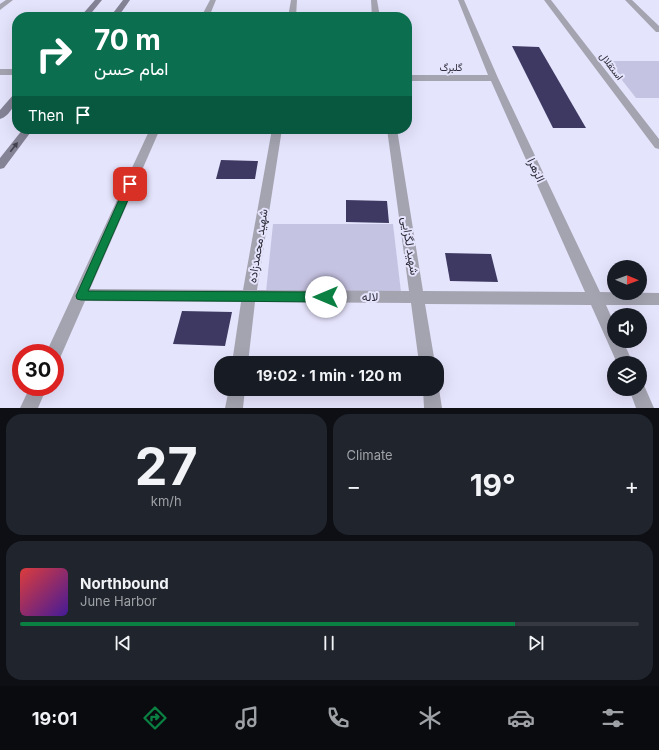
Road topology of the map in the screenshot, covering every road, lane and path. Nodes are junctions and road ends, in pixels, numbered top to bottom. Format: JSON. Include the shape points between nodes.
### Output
{"nodes":[{"id":1,"x":0,"y":0,"type":"edge"},
{"id":2,"x":10,"y":0,"type":"edge"},
{"id":3,"x":99,"y":0,"type":"edge"},
{"id":4,"x":127,"y":0,"type":"edge"},
{"id":5,"x":213,"y":0,"type":"edge"},
{"id":6,"x":294,"y":0,"type":"edge"},
{"id":7,"x":374,"y":0,"type":"edge"},
{"id":8,"x":461,"y":0,"type":"edge"},
{"id":9,"x":547,"y":0,"type":"edge"},
{"id":10,"x":628,"y":0,"type":"edge"},
{"id":11,"x":0,"y":8,"type":"edge"},
{"id":12,"x":88,"y":12,"type":"edge"},
{"id":13,"x":118,"y":12,"type":"edge"},
{"id":14,"x":207,"y":12,"type":"edge"},
{"id":15,"x":293,"y":12,"type":"edge"},
{"id":16,"x":375,"y":12,"type":"edge"},
{"id":17,"x":659,"y":30,"type":"edge"},
{"id":18,"x":0,"y":72,"type":"edge"},
{"id":19,"x":12,"y":72,"type":"edge"},
{"id":20,"x":412,"y":78,"type":"edge"},
{"id":21,"x":494,"y":78,"type":"junction"},
{"id":22,"x":12,"y":102,"type":"edge"},
{"id":23,"x":0,"y":116,"type":"edge"},
{"id":24,"x":24,"y":134,"type":"edge"},
{"id":25,"x":153,"y":134,"type":"edge"},
{"id":26,"x":276,"y":134,"type":"edge"},
{"id":27,"x":393,"y":134,"type":"edge"},
{"id":28,"x":659,"y":146,"type":"edge"},
{"id":29,"x":0,"y":165,"type":"edge"},
{"id":30,"x":81,"y":296,"type":"junction"},
{"id":31,"x":249,"y":297,"type":"junction"},
{"id":32,"x":418,"y":298,"type":"junction"},
{"id":33,"x":596,"y":298,"type":"junction"},
{"id":34,"x":659,"y":299,"type":"edge"},
{"id":35,"x":607,"y":322,"type":"edge"},
{"id":36,"x":58,"y":344,"type":"edge"},
{"id":37,"x":241,"y":356,"type":"edge"},
{"id":38,"x":426,"y":356,"type":"edge"},
{"id":39,"x":35,"y":396,"type":"edge"},
{"id":40,"x":236,"y":396,"type":"edge"},
{"id":41,"x":432,"y":396,"type":"edge"},
{"id":42,"x":640,"y":396,"type":"edge"},
{"id":43,"x":29,"y":408,"type":"edge"},
{"id":44,"x":234,"y":408,"type":"edge"},
{"id":45,"x":433,"y":408,"type":"edge"},
{"id":46,"x":645,"y":408,"type":"edge"}],
"edges":[{"from":1,"to":2,"type":"street"},
{"from":2,"to":11,"type":"street"},
{"from":3,"to":12,"type":"main road"},
{"from":4,"to":13,"type":"main road"},
{"from":5,"to":14,"type":"street"},
{"from":6,"to":15,"type":"street"},
{"from":7,"to":16,"type":"street"},
{"from":8,"to":21,"type":"street","name":"الزهرا"},
{"from":9,"to":28,"type":"street","name":"استقلال"},
{"from":10,"to":17,"type":"street"},
{"from":18,"to":19,"type":"street"},
{"from":20,"to":21,"type":"street","name":"گلبرگ"},
{"from":21,"to":33,"type":"street","name":"الزهرا"},
{"from":22,"to":23,"type":"main road"},
{"from":29,"to":24,"type":"main road","one_way":true},
{"from":25,"to":30,"type":"street"},
{"from":26,"to":31,"type":"street","name":"شهید محمدزاده"},
{"from":27,"to":32,"type":"street","name":"شهید لگزایی"},
{"from":30,"to":31,"type":"street","name":"لاله"},
{"from":30,"to":36,"type":"street"},
{"from":31,"to":32,"type":"street","name":"لاله"},
{"from":31,"to":37,"type":"street","name":"شهید محمدزاده"},
{"from":32,"to":33,"type":"street","name":"لاله"},
{"from":32,"to":38,"type":"street","name":"شهید لگزایی"},
{"from":33,"to":34,"type":"street","name":"لاله"},
{"from":33,"to":35,"type":"street","name":"الزهرا"},
{"from":39,"to":43,"type":"street"},
{"from":40,"to":44,"type":"street"},
{"from":41,"to":45,"type":"street"},
{"from":42,"to":46,"type":"street"}]}
